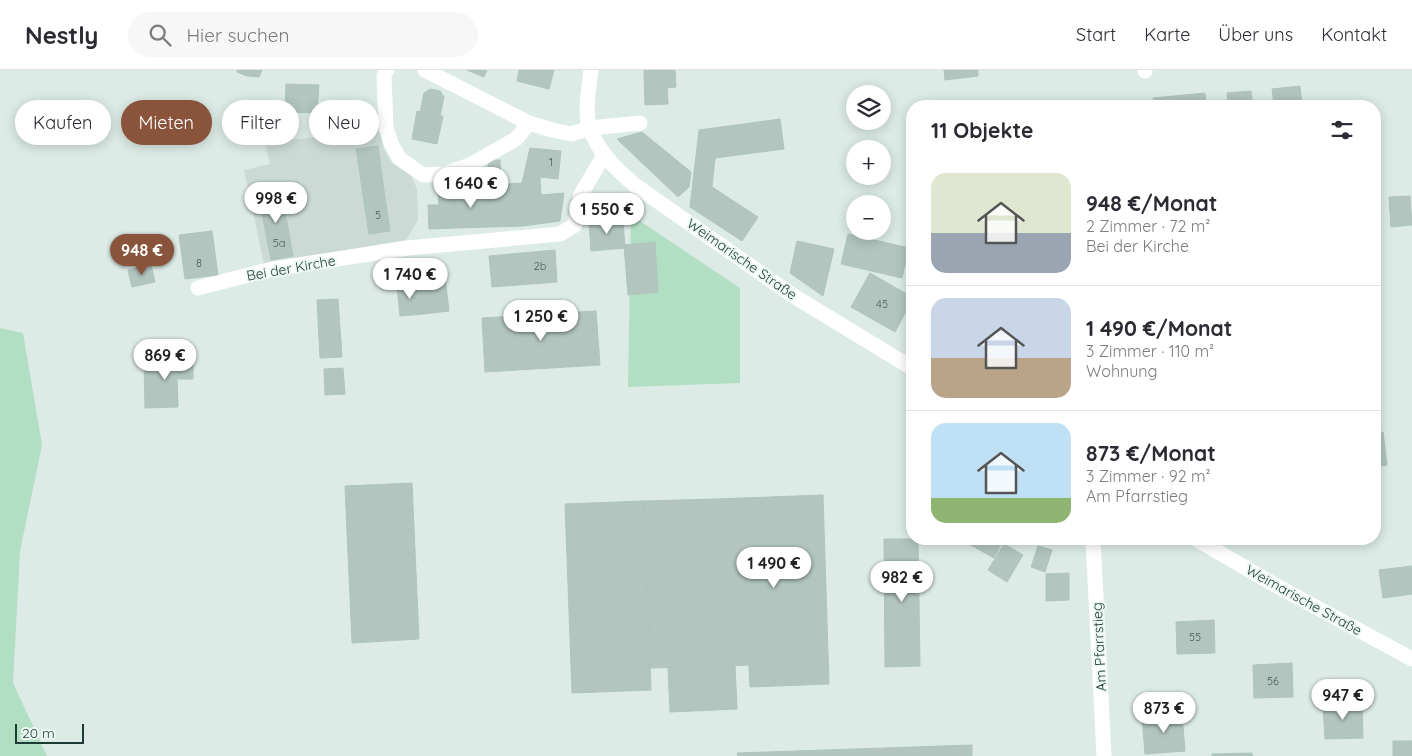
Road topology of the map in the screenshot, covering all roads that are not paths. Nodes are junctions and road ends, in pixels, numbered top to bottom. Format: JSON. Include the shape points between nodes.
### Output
{"nodes":[{"id":1,"x":387,"y":70,"type":"edge"},
{"id":2,"x":425,"y":70,"type":"edge"},
{"id":3,"x":591,"y":70,"type":"edge"},
{"id":4,"x":529,"y":122,"type":"junction"},
{"id":5,"x":640,"y":123,"type":"dead end"},
{"id":6,"x":590,"y":128,"type":"junction"},
{"id":7,"x":604,"y":155,"type":"junction"},
{"id":8,"x":198,"y":288,"type":"dead end"},
{"id":9,"x":906,"y":364,"type":"edge"},
{"id":10,"x":1093,"y":545,"type":"edge"},
{"id":11,"x":1206,"y":545,"type":"edge"},
{"id":12,"x":1412,"y":659,"type":"edge"},
{"id":13,"x":1104,"y":756,"type":"edge"}],
"edges":[{"from":1,"to":4,"type":"street","via":[[384,76],[385,119],[391,143],[398,158],[423,176],[443,174],[470,165],[516,138]]},
{"from":2,"to":4,"type":"street"},
{"from":3,"to":6,"type":"street","name":"Weimarische Straße"},
{"from":4,"to":6,"type":"street","via":[[571,134]]},
{"from":5,"to":6,"type":"street"},
{"from":6,"to":7,"type":"street","name":"Weimarische Straße"},
{"from":7,"to":8,"type":"street","name":"Bei der Kirche","via":[[581,194],[576,225],[560,234],[408,248],[272,269]]},
{"from":7,"to":9,"type":"street","name":"Weimarische Straße","via":[[636,186],[792,295]]},
{"from":10,"to":13,"type":"street","name":"Am Pfarrstieg"},
{"from":11,"to":12,"type":"street","name":"Weimarische Straße"}]}
